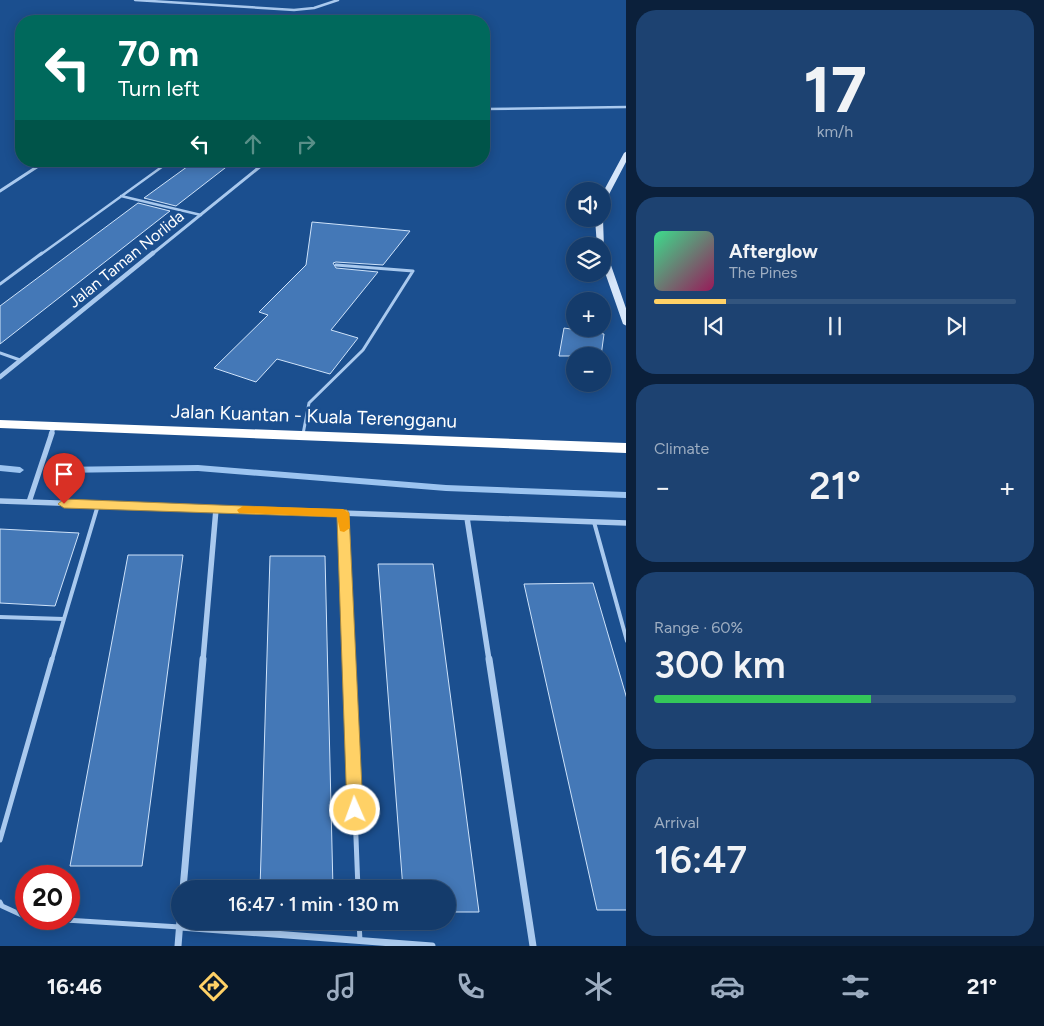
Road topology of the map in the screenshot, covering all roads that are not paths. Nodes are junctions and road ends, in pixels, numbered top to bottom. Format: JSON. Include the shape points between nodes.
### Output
{"nodes":[{"id":1,"x":135,"y":0,"type":"edge"},
{"id":2,"x":338,"y":0,"type":"edge"},
{"id":3,"x":626,"y":107,"type":"edge"},
{"id":4,"x":490,"y":110,"type":"edge"},
{"id":5,"x":626,"y":154,"type":"edge"},
{"id":6,"x":37,"y":167,"type":"edge"},
{"id":7,"x":162,"y":167,"type":"edge"},
{"id":8,"x":260,"y":167,"type":"edge"},
{"id":9,"x":611,"y":184,"type":"edge"},
{"id":10,"x":0,"y":191,"type":"edge"},
{"id":11,"x":122,"y":196,"type":"junction"},
{"id":12,"x":201,"y":215,"type":"junction"},
{"id":13,"x":336,"y":265,"type":"dead end"},
{"id":14,"x":611,"y":278,"type":"edge"},
{"id":15,"x":0,"y":284,"type":"edge"},
{"id":16,"x":626,"y":324,"type":"edge"},
{"id":17,"x":0,"y":353,"type":"edge"},
{"id":18,"x":20,"y":360,"type":"junction"},
{"id":19,"x":0,"y":377,"type":"edge"},
{"id":20,"x":0,"y":424,"type":"edge"},
{"id":21,"x":54,"y":426,"type":"junction"},
{"id":22,"x":303,"y":436,"type":"junction"},
{"id":23,"x":626,"y":448,"type":"edge"},
{"id":24,"x":0,"y":501,"type":"edge"},
{"id":25,"x":29,"y":502,"type":"junction"},
{"id":26,"x":98,"y":505,"type":"junction"},
{"id":27,"x":216,"y":509,"type":"junction"},
{"id":28,"x":343,"y":513,"type":"junction"},
{"id":29,"x":467,"y":518,"type":"junction"},
{"id":30,"x":594,"y":522,"type":"junction"},
{"id":31,"x":626,"y":523,"type":"edge"},
{"id":32,"x":0,"y":617,"type":"edge"},
{"id":33,"x":64,"y":619,"type":"junction"},
{"id":34,"x":626,"y":641,"type":"edge"},
{"id":35,"x":0,"y":840,"type":"edge"},
{"id":36,"x":184,"y":880,"type":"edge"},
{"id":37,"x":358,"y":880,"type":"edge"},
{"id":38,"x":0,"y":902,"type":"edge"},
{"id":39,"x":15,"y":912,"type":"edge"},
{"id":40,"x":80,"y":920,"type":"edge"},
{"id":41,"x":171,"y":924,"type":"edge"},
{"id":42,"x":179,"y":930,"type":"edge"},
{"id":43,"x":244,"y":930,"type":"edge"},
{"id":44,"x":359,"y":930,"type":"edge"},
{"id":45,"x":360,"y":941,"type":"junction"},
{"id":46,"x":178,"y":946,"type":"edge"},
{"id":47,"x":432,"y":946,"type":"edge"},
{"id":48,"x":533,"y":946,"type":"edge"}],
"edges":[{"from":1,"to":2,"type":"street","via":[[294,10]]},
{"from":3,"to":4,"type":"street"},
{"from":5,"to":9,"type":"street"},
{"from":6,"to":10,"type":"street"},
{"from":7,"to":11,"type":"lane"},
{"from":8,"to":12,"type":"street","name":"Jalan Taman Norlida"},
{"from":11,"to":12,"type":"lane"},
{"from":11,"to":15,"type":"lane"},
{"from":12,"to":18,"type":"street","name":"Jalan Taman Norlida"},
{"from":13,"to":22,"type":"lane","via":[[413,271],[363,350],[309,403]]},
{"from":14,"to":16,"type":"street"},
{"from":17,"to":18,"type":"lane"},
{"from":18,"to":19,"type":"street","name":"Jalan Taman Norlida"},
{"from":20,"to":21,"type":"highway","name":"Jalan Kuantan - Kuala Terengganu"},
{"from":21,"to":22,"type":"highway","name":"Jalan Kuantan - Kuala Terengganu"},
{"from":21,"to":25,"type":"street"},
{"from":22,"to":23,"type":"highway","name":"Jalan Kuantan - Kuala Terengganu"},
{"from":24,"to":25,"type":"street"},
{"from":25,"to":26,"type":"street"},
{"from":26,"to":27,"type":"street"},
{"from":26,"to":33,"type":"lane"},
{"from":27,"to":28,"type":"street"},
{"from":27,"to":36,"type":"street"},
{"from":28,"to":29,"type":"street"},
{"from":28,"to":37,"type":"lane"},
{"from":29,"to":30,"type":"street"},
{"from":29,"to":48,"type":"street"},
{"from":30,"to":31,"type":"street"},
{"from":30,"to":34,"type":"lane"},
{"from":32,"to":33,"type":"lane"},
{"from":33,"to":35,"type":"lane"},
{"from":38,"to":39,"type":"lane"},
{"from":40,"to":41,"type":"lane"},
{"from":42,"to":46,"type":"street"},
{"from":43,"to":45,"type":"street"},
{"from":44,"to":45,"type":"lane"},
{"from":45,"to":47,"type":"street"}]}
